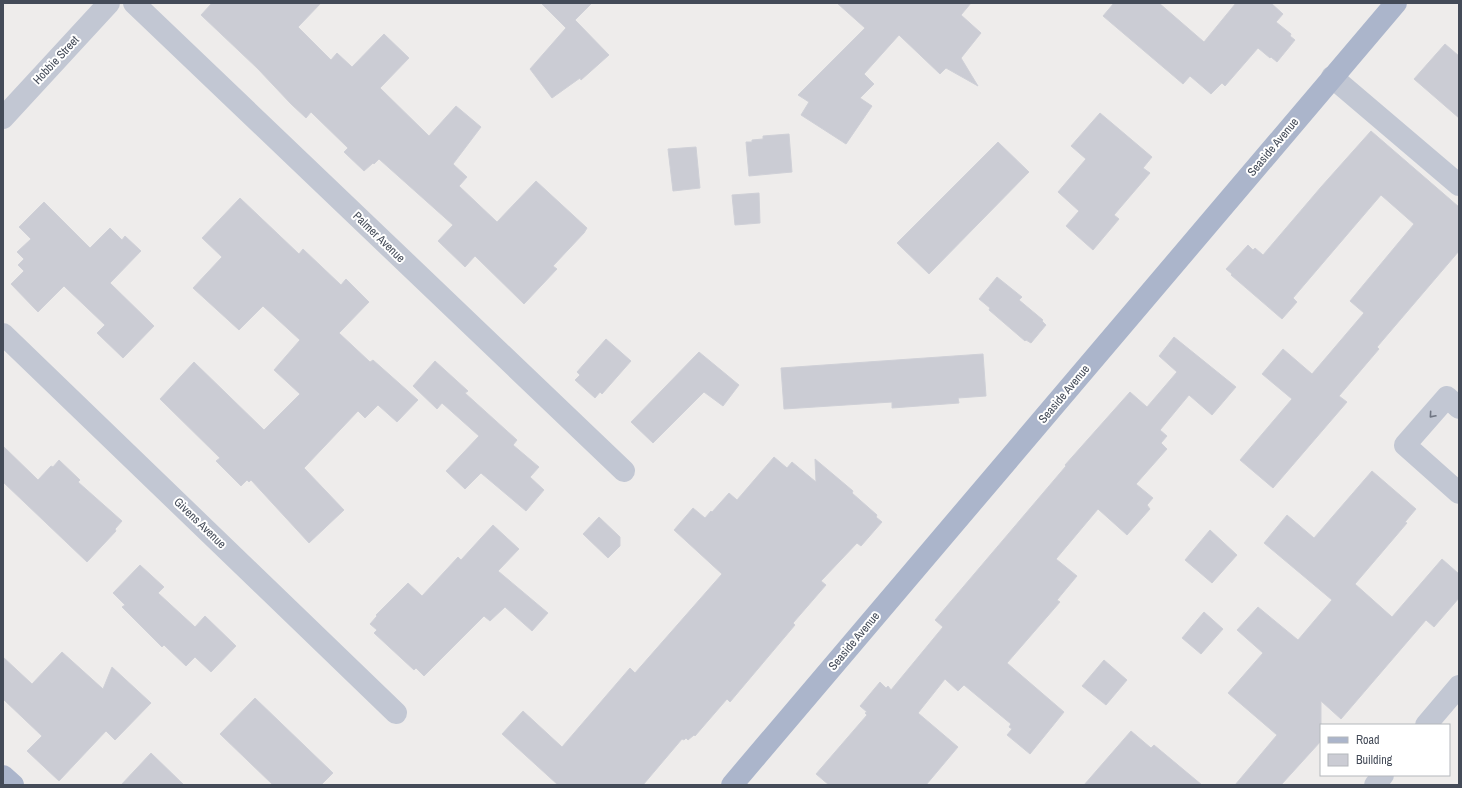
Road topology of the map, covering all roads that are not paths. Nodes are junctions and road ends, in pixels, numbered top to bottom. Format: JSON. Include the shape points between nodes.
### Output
{"nodes":[{"id":1,"x":109,"y":3,"type":"edge"},
{"id":2,"x":134,"y":3,"type":"edge"},
{"id":3,"x":1396,"y":3,"type":"edge"},
{"id":4,"x":1332,"y":78,"type":"junction"},
{"id":5,"x":3,"y":118,"type":"edge"},
{"id":6,"x":1459,"y":185,"type":"edge"},
{"id":7,"x":3,"y":334,"type":"edge"},
{"id":8,"x":1459,"y":408,"type":"edge"},
{"id":9,"x":624,"y":471,"type":"dead end"},
{"id":10,"x":1459,"y":493,"type":"edge"},
{"id":11,"x":1459,"y":686,"type":"edge"},
{"id":12,"x":396,"y":713,"type":"dead end"},
{"id":13,"x":1427,"y":724,"type":"edge"},
{"id":14,"x":1383,"y":776,"type":"edge"},
{"id":15,"x":733,"y":784,"type":"edge"},
{"id":16,"x":1375,"y":785,"type":"edge"}],
"edges":[{"from":1,"to":5,"type":"street","name":"Hobbie Street"},
{"from":2,"to":9,"type":"street","name":"Palmer Avenue"},
{"from":3,"to":4,"type":"main road","name":"Seaside Avenue"},
{"from":4,"to":6,"type":"street"},
{"from":4,"to":15,"type":"main road","name":"Seaside Avenue"},
{"from":7,"to":12,"type":"street","name":"Givens Avenue"},
{"from":8,"to":10,"type":"street","one_way":true,"via":[[1447,397],[1405,445]]},
{"from":11,"to":13,"type":"street"},
{"from":14,"to":16,"type":"street"}]}
